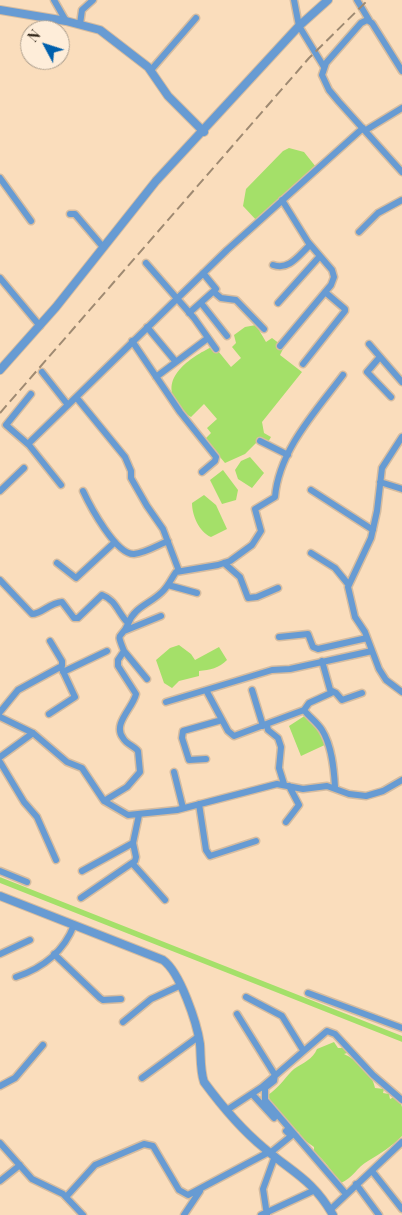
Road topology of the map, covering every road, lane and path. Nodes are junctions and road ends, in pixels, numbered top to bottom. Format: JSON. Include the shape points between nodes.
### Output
{"nodes":[{"id":1,"x":54,"y":0,"type":"edge"},
{"id":2,"x":93,"y":0,"type":"edge"},
{"id":3,"x":294,"y":0,"type":"edge"},
{"id":4,"x":328,"y":0,"type":"edge"},
{"id":5,"x":357,"y":0,"type":"edge"},
{"id":6,"x":0,"y":10,"type":"edge"},
{"id":7,"x":196,"y":18,"type":"dead end"},
{"id":8,"x":60,"y":20,"type":"edge"},
{"id":9,"x":65,"y":20,"type":"edge"},
{"id":10,"x":370,"y":20,"type":"junction"},
{"id":11,"x":70,"y":22,"type":"edge"},
{"id":12,"x":80,"y":24,"type":"junction"},
{"id":13,"x":299,"y":26,"type":"junction"},
{"id":14,"x":324,"y":67,"type":"junction"},
{"id":15,"x":151,"y":70,"type":"junction"},
{"id":16,"x":402,"y":71,"type":"edge"},
{"id":17,"x":402,"y":108,"type":"edge"},
{"id":18,"x":365,"y":129,"type":"junction"},
{"id":19,"x":204,"y":132,"type":"junction"},
{"id":20,"x":402,"y":172,"type":"edge"},
{"id":21,"x":0,"y":178,"type":"edge"},
{"id":22,"x":282,"y":200,"type":"junction"},
{"id":23,"x":402,"y":200,"type":"edge"},
{"id":24,"x":70,"y":214,"type":"dead end"},
{"id":25,"x":31,"y":221,"type":"dead end"},
{"id":26,"x":359,"y":232,"type":"dead end"},
{"id":27,"x":310,"y":245,"type":"junction"},
{"id":28,"x":104,"y":247,"type":"junction"},
{"id":29,"x":320,"y":256,"type":"junction"},
{"id":30,"x":146,"y":263,"type":"dead end"},
{"id":31,"x":274,"y":265,"type":"dead end"},
{"id":32,"x":203,"y":273,"type":"junction"},
{"id":33,"x":0,"y":278,"type":"edge"},
{"id":34,"x":214,"y":292,"type":"junction"},
{"id":35,"x":325,"y":292,"type":"junction"},
{"id":36,"x":177,"y":298,"type":"junction"},
{"id":37,"x":201,"y":303,"type":"junction"},
{"id":38,"x":278,"y":303,"type":"dead end"},
{"id":39,"x":190,"y":313,"type":"junction"},
{"id":40,"x":40,"y":326,"type":"junction"},
{"id":41,"x":147,"y":327,"type":"junction"},
{"id":42,"x":264,"y":330,"type":"dead end"},
{"id":43,"x":227,"y":336,"type":"dead end"},
{"id":44,"x":208,"y":338,"type":"junction"},
{"id":45,"x":132,"y":342,"type":"junction"},
{"id":46,"x":369,"y":344,"type":"dead end"},
{"id":47,"x":280,"y":346,"type":"dead end"},
{"id":48,"x":216,"y":349,"type":"dead end"},
{"id":49,"x":379,"y":358,"type":"junction"},
{"id":50,"x":176,"y":362,"type":"junction"},
{"id":51,"x":303,"y":364,"type":"dead end"},
{"id":52,"x":0,"y":370,"type":"edge"},
{"id":53,"x":42,"y":372,"type":"dead end"},
{"id":54,"x":344,"y":375,"type":"dead end"},
{"id":55,"x":156,"y":377,"type":"junction"},
{"id":56,"x":402,"y":382,"type":"edge"},
{"id":57,"x":31,"y":394,"type":"dead end"},
{"id":58,"x":76,"y":397,"type":"junction"},
{"id":59,"x":391,"y":397,"type":"dead end"},
{"id":60,"x":68,"y":405,"type":"junction"},
{"id":61,"x":402,"y":437,"type":"edge"},
{"id":62,"x":260,"y":442,"type":"dead end"},
{"id":63,"x":28,"y":445,"type":"junction"},
{"id":64,"x":288,"y":456,"type":"junction"},
{"id":65,"x":24,"y":468,"type":"dead end"},
{"id":66,"x":202,"y":472,"type":"dead end"},
{"id":67,"x":380,"y":482,"type":"junction"},
{"id":68,"x":61,"y":485,"type":"dead end"},
{"id":69,"x":402,"y":489,"type":"edge"},
{"id":70,"x":311,"y":490,"type":"dead end"},
{"id":71,"x":0,"y":491,"type":"edge"},
{"id":72,"x":83,"y":491,"type":"dead end"},
{"id":73,"x":373,"y":530,"type":"junction"},
{"id":74,"x":168,"y":540,"type":"junction"},
{"id":75,"x":115,"y":542,"type":"junction"},
{"id":76,"x":311,"y":553,"type":"dead end"},
{"id":77,"x":57,"y":564,"type":"dead end"},
{"id":78,"x":224,"y":564,"type":"junction"},
{"id":79,"x":178,"y":571,"type":"junction"},
{"id":80,"x":0,"y":580,"type":"edge"},
{"id":81,"x":348,"y":584,"type":"junction"},
{"id":82,"x":168,"y":585,"type":"junction"},
{"id":83,"x":278,"y":588,"type":"dead end"},
{"id":84,"x":197,"y":593,"type":"dead end"},
{"id":85,"x":161,"y":616,"type":"dead end"},
{"id":86,"x":128,"y":623,"type":"junction"},
{"id":87,"x":120,"y":632,"type":"junction"},
{"id":88,"x":279,"y":637,"type":"dead end"},
{"id":89,"x":367,"y":638,"type":"junction"},
{"id":90,"x":50,"y":641,"type":"dead end"},
{"id":91,"x":107,"y":651,"type":"dead end"},
{"id":92,"x":124,"y":651,"type":"junction"},
{"id":93,"x":372,"y":651,"type":"junction"},
{"id":94,"x":322,"y":661,"type":"junction"},
{"id":95,"x":62,"y":669,"type":"junction"},
{"id":96,"x":147,"y":679,"type":"dead end"},
{"id":97,"x":206,"y":690,"type":"junction"},
{"id":98,"x":252,"y":690,"type":"dead end"},
{"id":99,"x":332,"y":691,"type":"junction"},
{"id":100,"x":402,"y":692,"type":"edge"},
{"id":101,"x":362,"y":693,"type":"dead end"},
{"id":102,"x":166,"y":702,"type":"dead end"},
{"id":103,"x":304,"y":710,"type":"junction"},
{"id":104,"x":0,"y":712,"type":"edge"},
{"id":105,"x":49,"y":714,"type":"dead end"},
{"id":106,"x":0,"y":717,"type":"edge"},
{"id":107,"x":219,"y":721,"type":"junction"},
{"id":108,"x":265,"y":725,"type":"junction"},
{"id":109,"x":33,"y":733,"type":"junction"},
{"id":110,"x":0,"y":757,"type":"edge"},
{"id":111,"x":206,"y":759,"type":"dead end"},
{"id":112,"x":0,"y":762,"type":"edge"},
{"id":113,"x":174,"y":772,"type":"dead end"},
{"id":114,"x":402,"y":780,"type":"edge"},
{"id":115,"x":286,"y":785,"type":"junction"},
{"id":116,"x":335,"y":787,"type":"junction"},
{"id":117,"x":104,"y":800,"type":"junction"},
{"id":118,"x":199,"y":804,"type":"junction"},
{"id":119,"x":183,"y":808,"type":"junction"},
{"id":120,"x":139,"y":815,"type":"junction"},
{"id":121,"x":286,"y":822,"type":"dead end"},
{"id":122,"x":256,"y":841,"type":"dead end"},
{"id":123,"x":132,"y":843,"type":"junction"},
{"id":124,"x":56,"y":860,"type":"dead end"},
{"id":125,"x":132,"y":863,"type":"junction"},
{"id":126,"x":82,"y":871,"type":"dead end"},
{"id":127,"x":0,"y":872,"type":"edge"},
{"id":128,"x":27,"y":882,"type":"dead end"},
{"id":129,"x":0,"y":896,"type":"edge"},
{"id":130,"x":81,"y":898,"type":"dead end"},
{"id":131,"x":165,"y":900,"type":"dead end"},
{"id":132,"x":74,"y":925,"type":"junction"},
{"id":133,"x":30,"y":940,"type":"dead end"},
{"id":134,"x":0,"y":954,"type":"edge"},
{"id":135,"x":54,"y":954,"type":"junction"},
{"id":136,"x":16,"y":977,"type":"dead end"},
{"id":137,"x":179,"y":986,"type":"junction"},
{"id":138,"x":308,"y":993,"type":"dead end"},
{"id":139,"x":246,"y":997,"type":"dead end"},
{"id":140,"x":121,"y":999,"type":"dead end"},
{"id":141,"x":237,"y":1014,"type":"dead end"},
{"id":142,"x":123,"y":1022,"type":"dead end"},
{"id":143,"x":402,"y":1028,"type":"edge"},
{"id":144,"x":198,"y":1036,"type":"junction"},
{"id":145,"x":43,"y":1045,"type":"dead end"},
{"id":146,"x":303,"y":1050,"type":"junction"},
{"id":147,"x":275,"y":1075,"type":"junction"},
{"id":148,"x":142,"y":1078,"type":"dead end"},
{"id":149,"x":0,"y":1086,"type":"edge"},
{"id":150,"x":252,"y":1094,"type":"junction"},
{"id":151,"x":402,"y":1100,"type":"edge"},
{"id":152,"x":227,"y":1110,"type":"junction"},
{"id":153,"x":0,"y":1143,"type":"edge"},
{"id":154,"x":401,"y":1146,"type":"edge"},
{"id":155,"x":271,"y":1154,"type":"junction"},
{"id":156,"x":20,"y":1165,"type":"junction"},
{"id":157,"x":372,"y":1171,"type":"junction"},
{"id":158,"x":0,"y":1181,"type":"edge"},
{"id":159,"x":356,"y":1184,"type":"junction"},
{"id":160,"x":200,"y":1190,"type":"junction"},
{"id":161,"x":315,"y":1190,"type":"junction"},
{"id":162,"x":346,"y":1194,"type":"junction"},
{"id":163,"x":66,"y":1197,"type":"junction"},
{"id":164,"x":402,"y":1209,"type":"edge"},
{"id":165,"x":331,"y":1212,"type":"edge"},
{"id":166,"x":265,"y":1214,"type":"edge"},
{"id":167,"x":83,"y":1215,"type":"edge"},
{"id":168,"x":184,"y":1215,"type":"edge"},
{"id":169,"x":379,"y":1215,"type":"edge"}],
"edges":[{"from":1,"to":9,"type":"street"},
{"from":2,"to":12,"type":"street","via":[[82,10]]},
{"from":3,"to":13,"type":"street"},
{"from":4,"to":13,"type":"street"},
{"from":5,"to":10,"type":"street"},
{"from":6,"to":8,"type":"street"},
{"from":7,"to":15,"type":"street"},
{"from":10,"to":14,"type":"street","via":[[361,22]]},
{"from":10,"to":16,"type":"street"},
{"from":11,"to":12,"type":"street"},
{"from":12,"to":15,"type":"street","via":[[108,36]]},
{"from":13,"to":14,"type":"street"},
{"from":13,"to":19,"type":"street"},
{"from":14,"to":18,"type":"street","via":[[322,75],[330,90]]},
{"from":15,"to":19,"type":"street","via":[[168,96]]},
{"from":17,"to":18,"type":"street"},
{"from":18,"to":20,"type":"street"},
{"from":18,"to":22,"type":"street"},
{"from":19,"to":28,"type":"street","via":[[156,181]]},
{"from":21,"to":25,"type":"street"},
{"from":22,"to":27,"type":"street"},
{"from":22,"to":32,"type":"street"},
{"from":23,"to":26,"type":"street","via":[[378,213]]},
{"from":24,"to":28,"type":"street","via":[[75,214]]},
{"from":27,"to":29,"type":"street"},
{"from":27,"to":31,"type":"street","via":[[286,266]]},
{"from":28,"to":40,"type":"street"},
{"from":29,"to":35,"type":"street","via":[[334,273],[333,281]]},
{"from":29,"to":38,"type":"street"},
{"from":30,"to":36,"type":"street"},
{"from":32,"to":34,"type":"street","via":[[216,286]]},
{"from":32,"to":36,"type":"street"},
{"from":33,"to":40,"type":"street"},
{"from":34,"to":37,"type":"street"},
{"from":34,"to":42,"type":"street","via":[[221,298],[236,300]]},
{"from":35,"to":47,"type":"street"},
{"from":35,"to":51,"type":"street","via":[[346,311]]},
{"from":36,"to":39,"type":"street"},
{"from":36,"to":41,"type":"street"},
{"from":37,"to":39,"type":"street"},
{"from":37,"to":43,"type":"street"},
{"from":39,"to":44,"type":"street"},
{"from":40,"to":52,"type":"street"},
{"from":41,"to":45,"type":"street"},
{"from":41,"to":50,"type":"street"},
{"from":44,"to":48,"type":"street"},
{"from":44,"to":50,"type":"street"},
{"from":45,"to":55,"type":"street"},
{"from":45,"to":58,"type":"street"},
{"from":46,"to":49,"type":"street"},
{"from":49,"to":56,"type":"street"},
{"from":49,"to":59,"type":"street","via":[[367,372]]},
{"from":50,"to":55,"type":"street"},
{"from":53,"to":60,"type":"street"},
{"from":54,"to":64,"type":"street","via":[[309,419]]},
{"from":55,"to":66,"type":"street","via":[[216,457]]},
{"from":57,"to":63,"type":"street","via":[[6,425]]},
{"from":58,"to":60,"type":"street"},
{"from":58,"to":74,"type":"street","via":[[124,457],[131,469],[131,478]]},
{"from":60,"to":63,"type":"street"},
{"from":61,"to":67,"type":"street","via":[[384,463]]},
{"from":62,"to":64,"type":"street"},
{"from":63,"to":68,"type":"street"},
{"from":64,"to":78,"type":"street","via":[[276,485],[275,497],[254,509],[261,531],[259,537]]},
{"from":65,"to":71,"type":"street"},
{"from":67,"to":69,"type":"street"},
{"from":67,"to":73,"type":"street"},
{"from":70,"to":73,"type":"street"},
{"from":72,"to":75,"type":"street"},
{"from":73,"to":81,"type":"street","via":[[363,558]]},
{"from":74,"to":75,"type":"street","via":[[133,554]]},
{"from":74,"to":79,"type":"street"},
{"from":75,"to":77,"type":"street","via":[[76,578]]},
{"from":76,"to":81,"type":"street","via":[[335,568]]},
{"from":78,"to":79,"type":"street"},
{"from":78,"to":83,"type":"street","via":[[240,577],[248,598]]},
{"from":79,"to":82,"type":"street"},
{"from":80,"to":86,"type":"street","via":[[32,614],[39,613],[48,605],[63,602],[78,618],[102,595],[112,600]]},
{"from":81,"to":89,"type":"street","via":[[354,617]]},
{"from":82,"to":84,"type":"street"},
{"from":82,"to":86,"type":"street","via":[[132,614]]},
{"from":85,"to":87,"type":"street"},
{"from":86,"to":87,"type":"street"},
{"from":87,"to":92,"type":"street","via":[[119,640]]},
{"from":88,"to":89,"type":"street","via":[[308,634],[313,647],[318,649]]},
{"from":89,"to":93,"type":"street"},
{"from":90,"to":95,"type":"street","via":[[63,663]]},
{"from":91,"to":95,"type":"street"},
{"from":92,"to":96,"type":"street"},
{"from":92,"to":117,"type":"street","via":[[118,666],[136,694],[133,705],[121,721],[120,730],[123,738],[138,751],[140,772],[128,787]]},
{"from":93,"to":94,"type":"street"},
{"from":93,"to":100,"type":"street","via":[[383,677]]},
{"from":94,"to":97,"type":"street","via":[[272,670]]},
{"from":94,"to":99,"type":"street"},
{"from":95,"to":104,"type":"street","via":[[18,690]]},
{"from":95,"to":105,"type":"street","via":[[75,696]]},
{"from":97,"to":102,"type":"street"},
{"from":97,"to":107,"type":"street"},
{"from":98,"to":108,"type":"street"},
{"from":99,"to":101,"type":"street","via":[[342,700]]},
{"from":99,"to":103,"type":"street"},
{"from":103,"to":108,"type":"street"},
{"from":103,"to":116,"type":"street","via":[[326,738]]},
{"from":106,"to":109,"type":"street"},
{"from":107,"to":108,"type":"street","via":[[232,736]]},
{"from":107,"to":111,"type":"street","via":[[184,730],[182,735],[188,759],[192,762]]},
{"from":108,"to":115,"type":"street","via":[[278,738],[281,747],[279,768]]},
{"from":109,"to":110,"type":"street"},
{"from":109,"to":117,"type":"street","via":[[67,762],[84,770]]},
{"from":112,"to":124,"type":"street","via":[[37,817]]},
{"from":113,"to":119,"type":"street"},
{"from":114,"to":116,"type":"street","via":[[366,796],[350,794]]},
{"from":115,"to":116,"type":"street","via":[[302,789]]},
{"from":115,"to":118,"type":"street","via":[[272,784]]},
{"from":115,"to":121,"type":"street","via":[[299,805]]},
{"from":117,"to":120,"type":"street","via":[[128,815]]},
{"from":118,"to":119,"type":"street"},
{"from":118,"to":122,"type":"street","via":[[206,850],[210,856]]},
{"from":119,"to":120,"type":"street"},
{"from":120,"to":123,"type":"street"},
{"from":123,"to":125,"type":"street","via":[[136,859]]},
{"from":123,"to":126,"type":"street"},
{"from":125,"to":130,"type":"street"},
{"from":125,"to":131,"type":"street"},
{"from":127,"to":128,"type":"street"},
{"from":129,"to":132,"type":"street"},
{"from":132,"to":135,"type":"street","via":[[69,939]]},
{"from":132,"to":137,"type":"street","via":[[163,960],[173,970]]},
{"from":133,"to":134,"type":"street"},
{"from":135,"to":136,"type":"street","via":[[40,967]]},
{"from":135,"to":140,"type":"street","via":[[100,998]]},
{"from":137,"to":142,"type":"street","via":[[151,999]]},
{"from":137,"to":144,"type":"street"},
{"from":138,"to":143,"type":"street"},
{"from":139,"to":146,"type":"street","via":[[282,1016]]},
{"from":141,"to":147,"type":"street"},
{"from":144,"to":148,"type":"street"},
{"from":144,"to":152,"type":"street","via":[[204,1082]]},
{"from":145,"to":149,"type":"street","via":[[14,1078]]},
{"from":146,"to":147,"type":"street"},
{"from":146,"to":151,"type":"street","via":[[322,1033],[331,1031],[373,1076]]},
{"from":147,"to":150,"type":"street"},
{"from":147,"to":162,"type":"street","via":[[274,1081],[266,1088],[265,1100]]},
{"from":150,"to":152,"type":"street"},
{"from":150,"to":155,"type":"street","via":[[291,1136]]},
{"from":152,"to":155,"type":"street"},
{"from":153,"to":156,"type":"street"},
{"from":154,"to":157,"type":"street"},
{"from":155,"to":160,"type":"street"},
{"from":155,"to":161,"type":"street","via":[[294,1169]]},
{"from":155,"to":166,"type":"street","via":[[263,1189]]},
{"from":156,"to":158,"type":"street"},
{"from":156,"to":163,"type":"street","via":[[37,1182]]},
{"from":157,"to":159,"type":"street"},
{"from":157,"to":164,"type":"street"},
{"from":159,"to":162,"type":"street"},
{"from":159,"to":169,"type":"street"},
{"from":160,"to":163,"type":"street","via":[[188,1195],[181,1192],[153,1146],[148,1144],[95,1165]]},
{"from":160,"to":168,"type":"street"},
{"from":161,"to":165,"type":"street"},
{"from":161,"to":166,"type":"street"},
{"from":162,"to":165,"type":"street"},
{"from":163,"to":167,"type":"street"}]}
